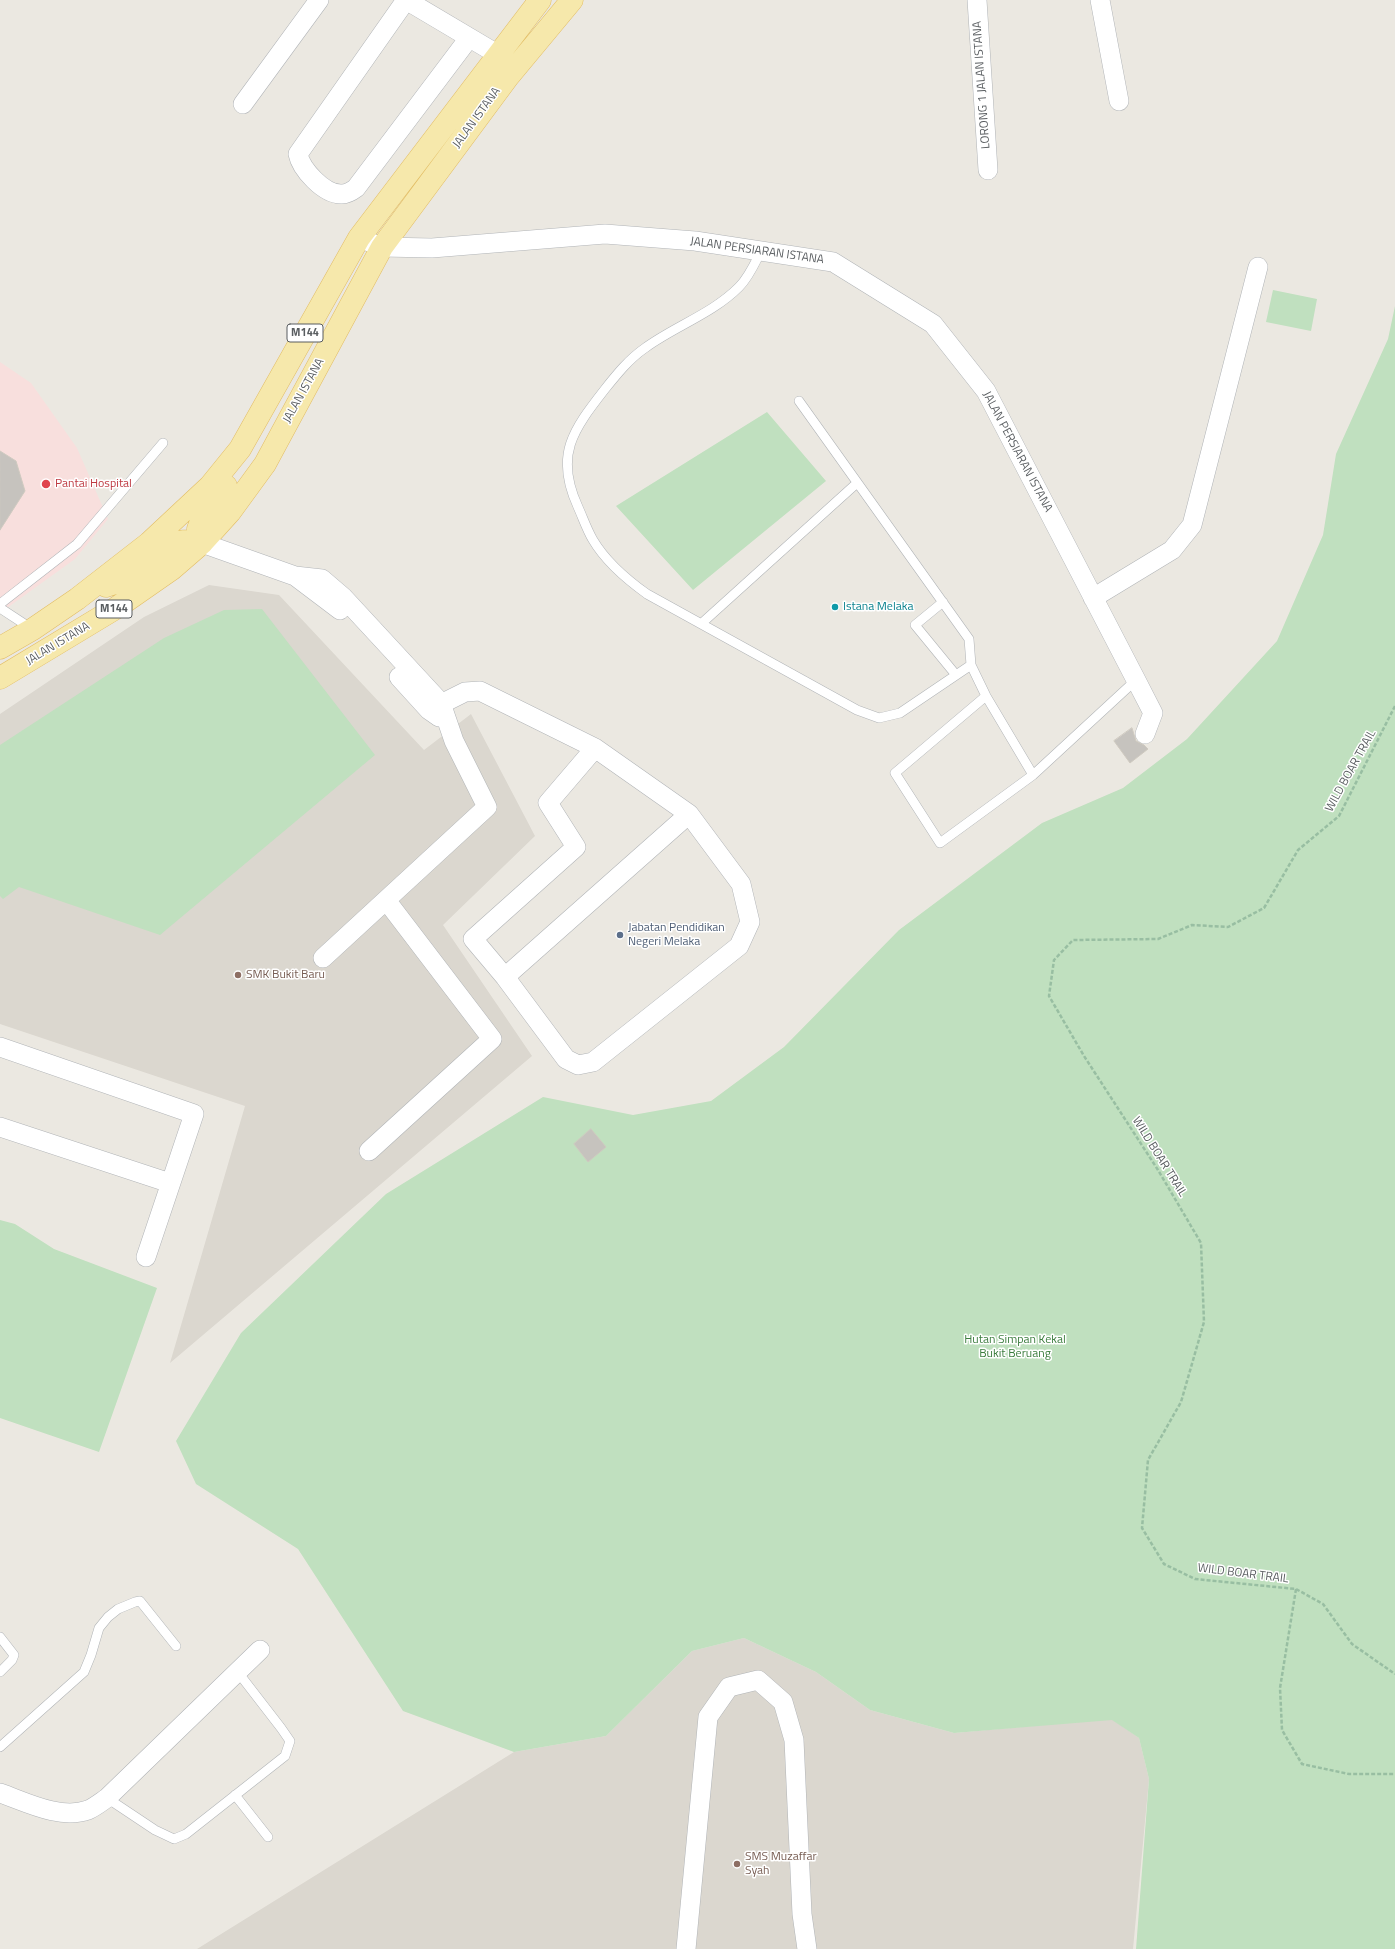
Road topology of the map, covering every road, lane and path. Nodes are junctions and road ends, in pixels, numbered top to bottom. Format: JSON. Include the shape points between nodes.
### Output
{"nodes":[{"id":1,"x":319,"y":0,"type":"edge"},
{"id":2,"x":406,"y":0,"type":"edge"},
{"id":3,"x":540,"y":0,"type":"edge"},
{"id":4,"x":572,"y":0,"type":"edge"},
{"id":5,"x":977,"y":0,"type":"edge"},
{"id":6,"x":1100,"y":0,"type":"edge"},
{"id":7,"x":469,"y":38,"type":"junction"},
{"id":8,"x":497,"y":54,"type":"junction"},
{"id":9,"x":1119,"y":100,"type":"dead end"},
{"id":10,"x":243,"y":104,"type":"dead end"},
{"id":11,"x":988,"y":170,"type":"dead end"},
{"id":12,"x":359,"y":238,"type":"junction"},
{"id":13,"x":382,"y":248,"type":"junction"},
{"id":14,"x":761,"y":251,"type":"junction"},
{"id":15,"x":1258,"y":267,"type":"dead end"},
{"id":16,"x":799,"y":401,"type":"dead end"},
{"id":17,"x":262,"y":410,"type":"junction"},
{"id":18,"x":163,"y":443,"type":"dead end"},
{"id":19,"x":857,"y":483,"type":"junction"},
{"id":20,"x":202,"y":543,"type":"junction"},
{"id":21,"x":78,"y":598,"type":"junction"},
{"id":22,"x":1094,"y":598,"type":"junction"},
{"id":23,"x":943,"y":602,"type":"junction"},
{"id":24,"x":0,"y":604,"type":"edge"},
{"id":25,"x":0,"y":608,"type":"edge"},
{"id":26,"x":702,"y":623,"type":"junction"},
{"id":27,"x":33,"y":630,"type":"junction"},
{"id":28,"x":7,"y":656,"type":"edge"},
{"id":29,"x":971,"y":665,"type":"junction"},
{"id":30,"x":956,"y":674,"type":"junction"},
{"id":31,"x":0,"y":678,"type":"edge"},
{"id":32,"x":1136,"y":680,"type":"junction"},
{"id":33,"x":986,"y":696,"type":"junction"},
{"id":34,"x":435,"y":706,"type":"junction"},
{"id":35,"x":1395,"y":706,"type":"edge"},
{"id":36,"x":1145,"y":734,"type":"dead end"},
{"id":37,"x":595,"y":748,"type":"junction"},
{"id":38,"x":1033,"y":775,"type":"junction"},
{"id":39,"x":688,"y":814,"type":"junction"},
{"id":40,"x":386,"y":900,"type":"junction"},
{"id":41,"x":322,"y":958,"type":"dead end"},
{"id":42,"x":505,"y":977,"type":"junction"},
{"id":43,"x":0,"y":1047,"type":"edge"},
{"id":44,"x":0,"y":1127,"type":"edge"},
{"id":45,"x":369,"y":1151,"type":"dead end"},
{"id":46,"x":170,"y":1183,"type":"junction"},
{"id":47,"x":146,"y":1257,"type":"dead end"},
{"id":48,"x":1296,"y":1589,"type":"junction"},
{"id":49,"x":0,"y":1637,"type":"edge"},
{"id":50,"x":176,"y":1646,"type":"dead end"},
{"id":51,"x":260,"y":1650,"type":"dead end"},
{"id":52,"x":237,"y":1671,"type":"junction"},
{"id":53,"x":0,"y":1672,"type":"edge"},
{"id":54,"x":1395,"y":1674,"type":"edge"},
{"id":55,"x":0,"y":1747,"type":"edge"},
{"id":56,"x":1395,"y":1774,"type":"edge"},
{"id":57,"x":0,"y":1793,"type":"edge"},
{"id":58,"x":235,"y":1795,"type":"junction"},
{"id":59,"x":107,"y":1798,"type":"junction"},
{"id":60,"x":268,"y":1837,"type":"dead end"},
{"id":61,"x":686,"y":1949,"type":"edge"},
{"id":62,"x":807,"y":1949,"type":"edge"}],
"edges":[{"from":1,"to":10,"type":"street"},
{"from":2,"to":7,"type":"street"},
{"from":2,"to":7,"type":"street","via":[[298,154],[300,163],[316,183],[332,193],[342,194],[356,188]]},
{"from":3,"to":8,"type":"main road","name":"JALAN ISTANA","number":"M144"},
{"from":4,"to":13,"type":"main road","name":"JALAN ISTANA","number":"M144","via":[[508,77]]},
{"from":5,"to":11,"type":"street","name":"LORONG 1 JALAN ISTANA"},
{"from":6,"to":9,"type":"street"},
{"from":7,"to":8,"type":"street"},
{"from":8,"to":12,"type":"main road","name":"JALAN ISTANA","number":"M144"},
{"from":12,"to":13,"type":"street","name":"JALAN PERSIARAN ISTANA"},
{"from":12,"to":17,"type":"main road","name":"JALAN ISTANA","number":"M144"},
{"from":13,"to":14,"type":"street","name":"JALAN PERSIARAN ISTANA","via":[[432,248],[605,234],[695,241]]},
{"from":13,"to":20,"type":"main road","name":"JALAN ISTANA","number":"M144","via":[[265,464],[230,512]]},
{"from":14,"to":22,"type":"street","name":"JALAN PERSIARAN ISTANA","via":[[833,262],[933,324],[986,391]]},
{"from":14,"to":26,"type":"lane","via":[[740,286],[722,302],[645,348],[626,363],[573,434],[567,457],[568,478],[574,498],[594,540],[609,560],[627,579],[647,594]]},
{"from":15,"to":22,"type":"street","via":[[1192,525],[1172,550]]},
{"from":16,"to":19,"type":"lane"},
{"from":17,"to":20,"type":"main road","via":[[247,454],[231,480],[204,514],[198,529]]},
{"from":17,"to":21,"type":"main road","name":"JALAN ISTANA","number":"M144","via":[[240,449],[210,486],[149,543]]},
{"from":18,"to":24,"type":"lane","via":[[77,544]]},
{"from":19,"to":23,"type":"lane"},
{"from":19,"to":26,"type":"lane"},
{"from":20,"to":21,"type":"main road","via":[[188,539],[174,542],[133,575]]},
{"from":20,"to":28,"type":"main road","name":"JALAN ISTANA","number":"M144","via":[[172,569],[116,608]]},
{"from":20,"to":34,"type":"street","via":[[296,576],[335,605]]},
{"from":21,"to":27,"type":"main road","name":"JALAN ISTANA","number":"M144"},
{"from":22,"to":32,"type":"street","name":"JALAN PERSIARAN ISTANA"},
{"from":23,"to":29,"type":"lane","via":[[969,639]]},
{"from":23,"to":30,"type":"lane","via":[[915,625]]},
{"from":25,"to":27,"type":"lane"},
{"from":26,"to":30,"type":"lane","via":[[857,710],[879,718],[900,713]]},
{"from":27,"to":28,"type":"main road","name":"JALAN ISTANA","number":"M144"},
{"from":28,"to":31,"type":"main road","name":"JALAN ISTANA","number":"M144"},
{"from":29,"to":30,"type":"lane"},
{"from":29,"to":33,"type":"lane"},
{"from":32,"to":36,"type":"street","name":"JALAN PERSIARAN ISTANA","via":[[1153,713]]},
{"from":32,"to":38,"type":"lane"},
{"from":33,"to":38,"type":"lane"},
{"from":33,"to":38,"type":"lane","via":[[895,773],[940,843]]},
{"from":34,"to":37,"type":"street","via":[[464,692],[480,691]]},
{"from":34,"to":40,"type":"street","via":[[447,722],[487,807]]},
{"from":35,"to":48,"type":"path","name":"WILD BOAR TRAIL","via":[[1339,816],[1298,850],[1264,908],[1228,927],[1192,925],[1158,939],[1073,940],[1054,960],[1049,996],[1201,1243],[1204,1322],[1181,1402],[1148,1460],[1142,1528],[1164,1564],[1195,1579]]},
{"from":37,"to":39,"type":"street"},
{"from":37,"to":42,"type":"street","via":[[548,803],[576,847],[473,939]]},
{"from":39,"to":42,"type":"street"},
{"from":39,"to":42,"type":"street","via":[[741,884],[750,922],[739,946],[593,1062],[578,1065],[566,1059]]},
{"from":40,"to":41,"type":"street"},
{"from":40,"to":45,"type":"street","via":[[492,1039]]},
{"from":43,"to":46,"type":"street","via":[[194,1114]]},
{"from":44,"to":46,"type":"street"},
{"from":46,"to":47,"type":"street"},
{"from":48,"to":54,"type":"path","name":"WILD BOAR TRAIL","via":[[1323,1604],[1352,1644]]},
{"from":48,"to":56,"type":"path","via":[[1280,1688],[1282,1730],[1302,1764],[1349,1774]]},
{"from":49,"to":53,"type":"lane","via":[[14,1655]]},
{"from":50,"to":55,"type":"lane","via":[[140,1601],[118,1609],[99,1628],[84,1672]]},
{"from":51,"to":52,"type":"street"},
{"from":52,"to":58,"type":"lane","via":[[290,1742],[285,1756]]},
{"from":52,"to":59,"type":"street"},
{"from":57,"to":59,"type":"street","via":[[43,1809],[67,1813],[88,1810]]},
{"from":58,"to":59,"type":"lane","via":[[186,1834],[174,1839],[155,1830]]},
{"from":58,"to":60,"type":"lane"},
{"from":61,"to":62,"type":"street","via":[[708,1717],[729,1687],[758,1680],[783,1702],[794,1740],[802,1914]]}]}
